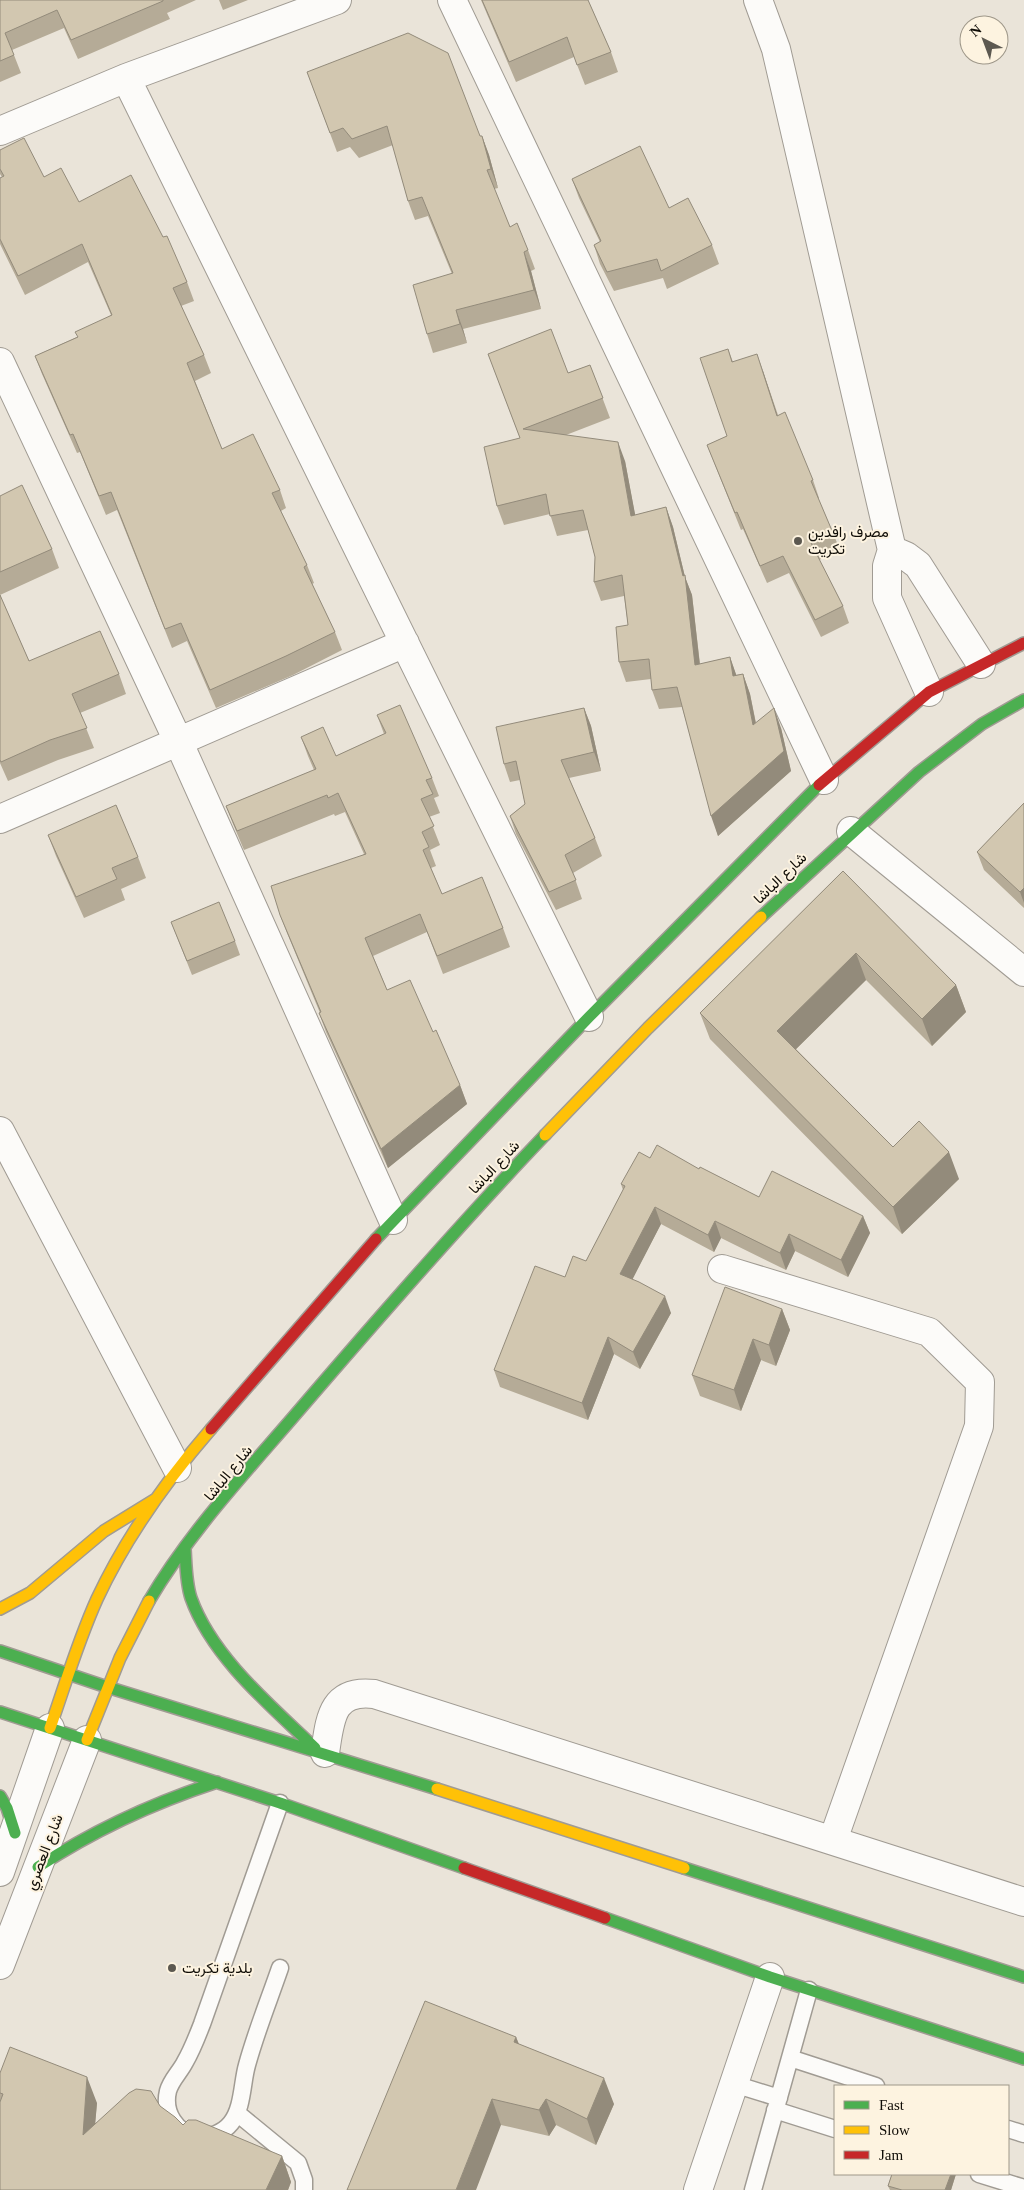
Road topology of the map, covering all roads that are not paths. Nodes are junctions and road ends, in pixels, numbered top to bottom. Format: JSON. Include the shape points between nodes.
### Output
{"nodes":[{"id":1,"x":337,"y":0,"type":"edge"},
{"id":2,"x":452,"y":0,"type":"edge"},
{"id":3,"x":758,"y":0,"type":"edge"},
{"id":4,"x":126,"y":78,"type":"junction"},
{"id":5,"x":0,"y":131,"type":"edge"},
{"id":6,"x":0,"y":362,"type":"edge"},
{"id":7,"x":892,"y":550,"type":"junction"},
{"id":8,"x":405,"y":643,"type":"junction"},
{"id":9,"x":1024,"y":643,"type":"edge"},
{"id":10,"x":981,"y":664,"type":"junction"},
{"id":11,"x":929,"y":692,"type":"junction"},
{"id":12,"x":1024,"y":700,"type":"edge"},
{"id":13,"x":179,"y":743,"type":"junction"},
{"id":14,"x":824,"y":780,"type":"junction"},
{"id":15,"x":0,"y":819,"type":"edge"},
{"id":16,"x":851,"y":831,"type":"junction"},
{"id":17,"x":1024,"y":972,"type":"edge"},
{"id":18,"x":590,"y":1016,"type":"junction"},
{"id":19,"x":0,"y":1131,"type":"edge"},
{"id":20,"x":392,"y":1220,"type":"junction"},
{"id":21,"x":722,"y":1269,"type":"dead end"},
{"id":22,"x":177,"y":1468,"type":"junction"},
{"id":23,"x":156,"y":1498,"type":"junction"},
{"id":24,"x":185,"y":1549,"type":"junction"},
{"id":25,"x":1,"y":1606,"type":"edge"},
{"id":26,"x":0,"y":1651,"type":"edge"},
{"id":27,"x":68,"y":1674,"type":"junction"},
{"id":28,"x":108,"y":1687,"type":"junction"},
{"id":29,"x":0,"y":1712,"type":"edge"},
{"id":30,"x":50,"y":1728,"type":"junction"},
{"id":31,"x":87,"y":1740,"type":"junction"},
{"id":32,"x":321,"y":1752,"type":"junction"},
{"id":33,"x":218,"y":1782,"type":"junction"},
{"id":34,"x":0,"y":1796,"type":"edge"},
{"id":35,"x":280,"y":1803,"type":"junction"},
{"id":36,"x":15,"y":1833,"type":"junction"},
{"id":37,"x":833,"y":1840,"type":"junction"},
{"id":38,"x":38,"y":1867,"type":"junction"},
{"id":39,"x":0,"y":1872,"type":"edge"},
{"id":40,"x":1024,"y":1902,"type":"edge"},
{"id":41,"x":0,"y":1965,"type":"edge"},
{"id":42,"x":280,"y":1968,"type":"dead end"},
{"id":43,"x":770,"y":1977,"type":"junction"},
{"id":44,"x":1024,"y":1977,"type":"edge"},
{"id":45,"x":809,"y":1990,"type":"junction"},
{"id":46,"x":790,"y":2058,"type":"junction"},
{"id":47,"x":1024,"y":2058,"type":"edge"},
{"id":48,"x":734,"y":2084,"type":"junction"},
{"id":49,"x":873,"y":2085,"type":"edge"},
{"id":50,"x":777,"y":2104,"type":"junction"},
{"id":51,"x":237,"y":2113,"type":"junction"},
{"id":52,"x":834,"y":2129,"type":"edge"},
{"id":53,"x":1009,"y":2129,"type":"edge"},
{"id":54,"x":1024,"y":2134,"type":"edge"},
{"id":55,"x":982,"y":2175,"type":"edge"},
{"id":56,"x":1024,"y":2188,"type":"edge"},
{"id":57,"x":304,"y":2190,"type":"edge"},
{"id":58,"x":698,"y":2190,"type":"edge"},
{"id":59,"x":754,"y":2190,"type":"edge"}],
"edges":[{"from":1,"to":4,"type":"street"},
{"from":2,"to":14,"type":"street"},
{"from":3,"to":7,"type":"street","via":[[776,49]]},
{"from":4,"to":5,"type":"street"},
{"from":4,"to":8,"type":"street"},
{"from":6,"to":13,"type":"street"},
{"from":7,"to":10,"type":"street","via":[[918,565]]},
{"from":7,"to":11,"type":"street","via":[[887,566],[887,598]]},
{"from":8,"to":13,"type":"street"},
{"from":8,"to":18,"type":"street"},
{"from":9,"to":10,"type":"main road"},
{"from":10,"to":11,"type":"main road"},
{"from":11,"to":14,"type":"main road"},
{"from":12,"to":16,"type":"main road","name":"شارع الباشا","via":[[1000,711],[956,742]]},
{"from":13,"to":15,"type":"street"},
{"from":13,"to":20,"type":"street"},
{"from":14,"to":18,"type":"main road"},
{"from":16,"to":17,"type":"street"},
{"from":16,"to":24,"type":"main road","name":"شارع الباشا","via":[[537,1142],[363,1335]]},
{"from":18,"to":20,"type":"main road"},
{"from":19,"to":22,"type":"street"},
{"from":20,"to":22,"type":"main road"},
{"from":21,"to":37,"type":"street","via":[[929,1332],[980,1382],[978,1426]]},
{"from":22,"to":23,"type":"main road"},
{"from":23,"to":25,"type":"main road","via":[[103,1532],[44,1584]]},
{"from":23,"to":27,"type":"main road","via":[[105,1583]]},
{"from":24,"to":28,"type":"main road","name":"شارع الباشا","via":[[141,1615]]},
{"from":24,"to":32,"type":"main road","via":[[191,1598],[213,1640],[257,1690]]},
{"from":26,"to":27,"type":"main road"},
{"from":27,"to":28,"type":"main road"},
{"from":27,"to":30,"type":"main road"},
{"from":28,"to":31,"type":"main road","name":"شارع الباشا"},
{"from":28,"to":32,"type":"main road"},
{"from":29,"to":30,"type":"main road"},
{"from":30,"to":31,"type":"main road"},
{"from":30,"to":36,"type":"street"},
{"from":31,"to":33,"type":"main road"},
{"from":31,"to":38,"type":"street","name":"شارع العصري"},
{"from":32,"to":37,"type":"street","via":[[330,1718],[339,1702],[355,1694],[374,1694]]},
{"from":32,"to":44,"type":"main road"},
{"from":33,"to":35,"type":"main road"},
{"from":33,"to":38,"type":"main road","via":[[164,1799],[114,1820]]},
{"from":34,"to":36,"type":"main road"},
{"from":35,"to":43,"type":"main road"},
{"from":35,"to":51,"type":"lane","via":[[192,2051],[168,2092],[172,2121],[188,2134],[216,2134],[232,2122]]},
{"from":36,"to":39,"type":"street"},
{"from":37,"to":40,"type":"street"},
{"from":38,"to":41,"type":"street","name":"شارع العصري"},
{"from":42,"to":51,"type":"lane","via":[[246,2066]]},
{"from":43,"to":45,"type":"main road"},
{"from":43,"to":48,"type":"street"},
{"from":45,"to":46,"type":"lane"},
{"from":45,"to":47,"type":"main road"},
{"from":46,"to":49,"type":"lane"},
{"from":46,"to":50,"type":"lane"},
{"from":48,"to":50,"type":"lane"},
{"from":48,"to":58,"type":"street"},
{"from":50,"to":52,"type":"lane"},
{"from":50,"to":59,"type":"lane"},
{"from":51,"to":57,"type":"lane","via":[[298,2163]]},
{"from":53,"to":54,"type":"lane"},
{"from":55,"to":56,"type":"lane"}]}
